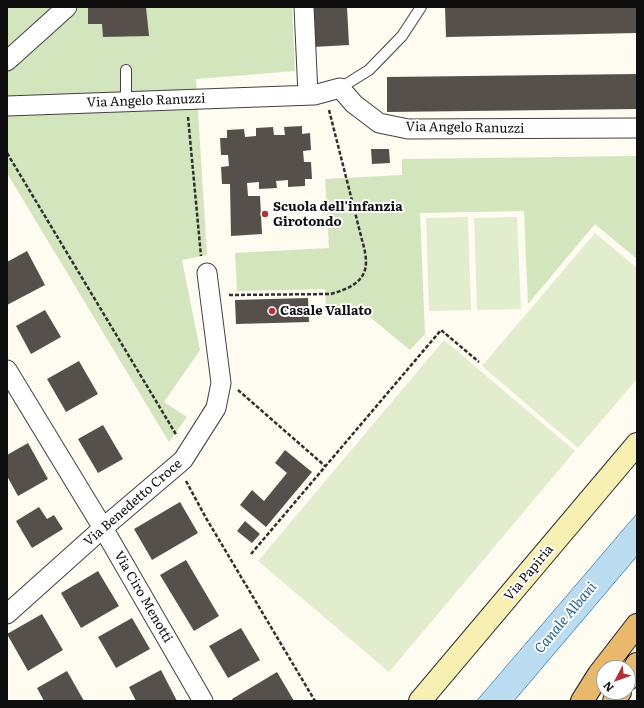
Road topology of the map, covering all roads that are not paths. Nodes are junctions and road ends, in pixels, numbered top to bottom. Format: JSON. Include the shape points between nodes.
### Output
{"nodes":[{"id":1,"x":67,"y":7,"type":"edge"},
{"id":2,"x":304,"y":7,"type":"edge"},
{"id":3,"x":421,"y":7,"type":"edge"},
{"id":4,"x":7,"y":61,"type":"edge"},
{"id":5,"x":126,"y":70,"type":"dead end"},
{"id":6,"x":324,"y":91,"type":"junction"},
{"id":7,"x":126,"y":101,"type":"junction"},
{"id":8,"x":7,"y":106,"type":"edge"},
{"id":9,"x":637,"y":128,"type":"edge"},
{"id":10,"x":207,"y":273,"type":"road end"},
{"id":11,"x":7,"y":370,"type":"edge"},
{"id":12,"x":637,"y":444,"type":"edge"},
{"id":13,"x":103,"y":528,"type":"junction"},
{"id":14,"x":7,"y":614,"type":"edge"},
{"id":15,"x":637,"y":625,"type":"edge"},
{"id":16,"x":203,"y":701,"type":"edge"},
{"id":17,"x":420,"y":701,"type":"edge"},
{"id":18,"x":582,"y":701,"type":"edge"}],
"edges":[{"from":1,"to":4,"type":"street"},
{"from":2,"to":6,"type":"street"},
{"from":3,"to":6,"type":"lane","via":[[402,36],[369,70]]},
{"from":5,"to":7,"type":"lane"},
{"from":6,"to":7,"type":"street","name":"Via Angelo Ranuzzi"},
{"from":6,"to":9,"type":"street","name":"Via Angelo Ranuzzi","via":[[354,104],[379,123],[408,129]]},
{"from":7,"to":8,"type":"street","name":"Via Angelo Ranuzzi"},
{"from":10,"to":13,"type":"street","name":"Via Benedetto Croce","via":[[221,383],[216,408],[182,459]]},
{"from":11,"to":13,"type":"street","name":"Via Ciro Menotti"},
{"from":12,"to":17,"type":"main road","name":"Via Papiria"},
{"from":13,"to":14,"type":"street","name":"Via Benedetto Croce"},
{"from":13,"to":16,"type":"street","name":"Via Ciro Menotti"},
{"from":15,"to":18,"type":"highway"}]}
